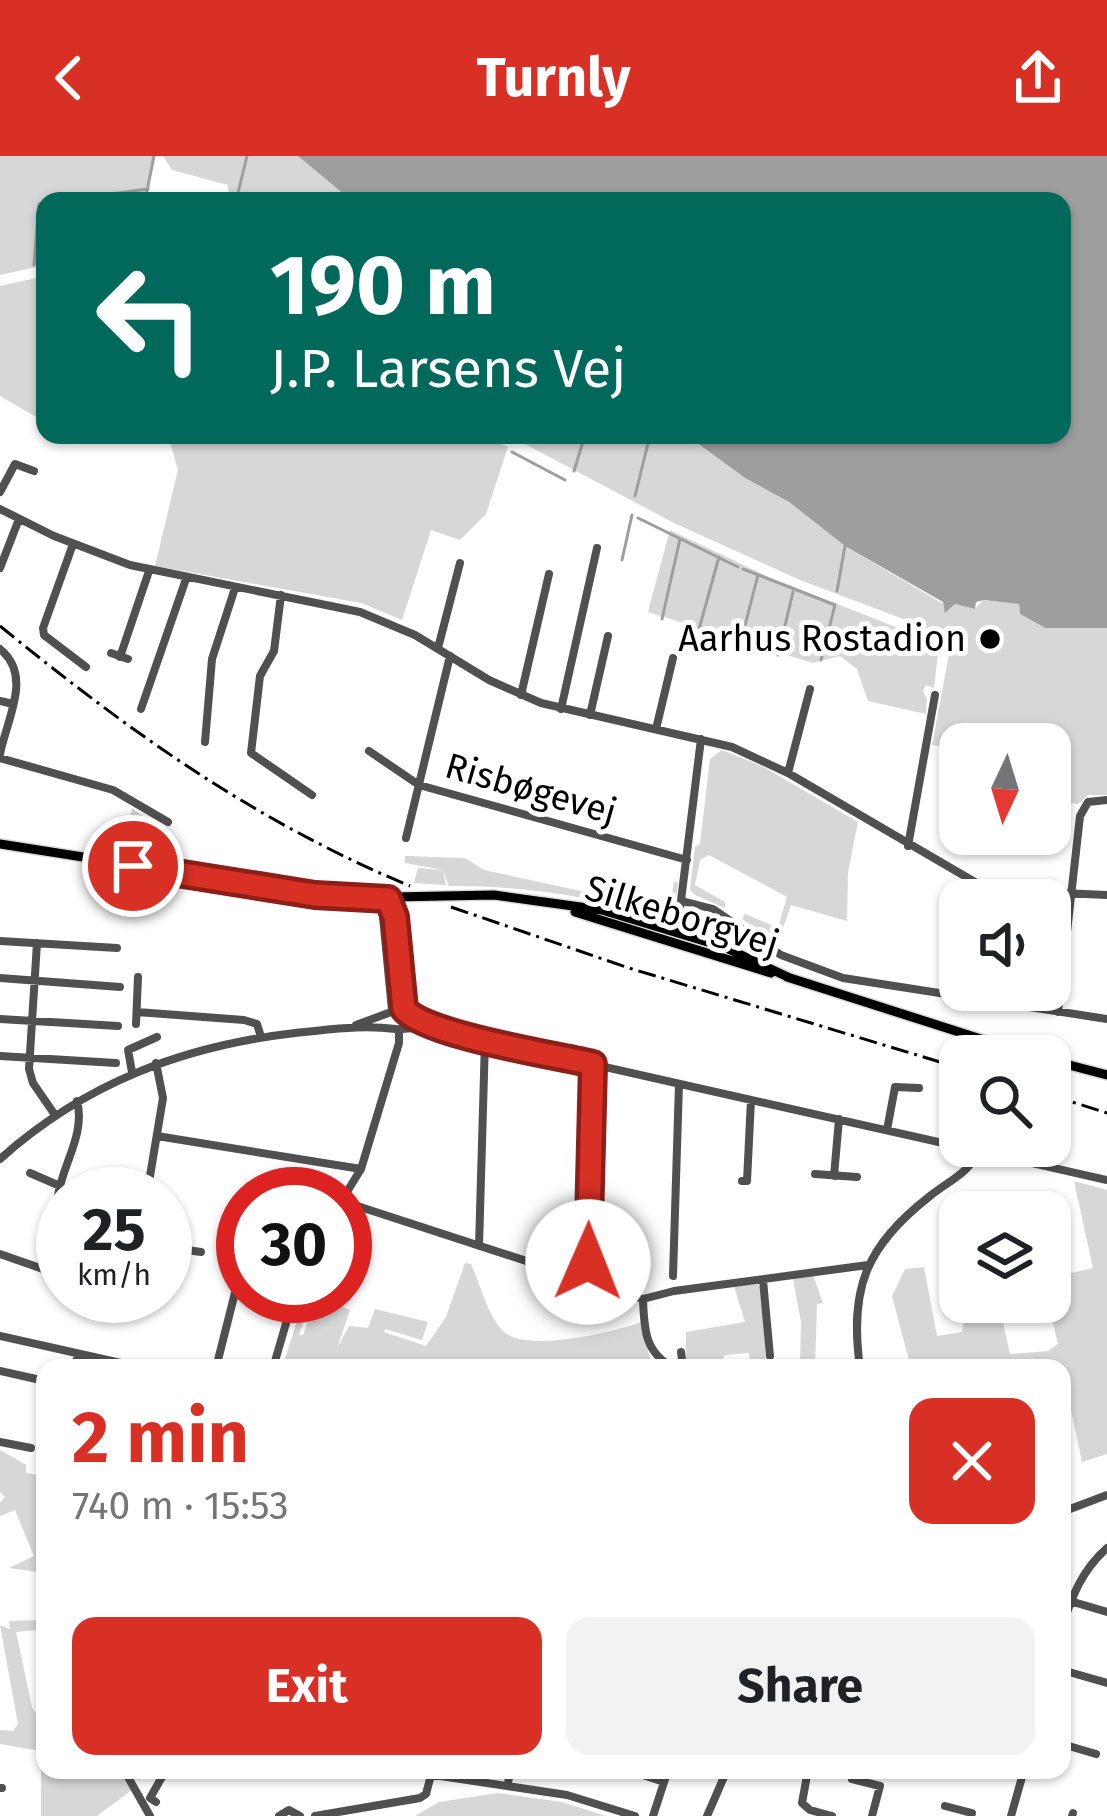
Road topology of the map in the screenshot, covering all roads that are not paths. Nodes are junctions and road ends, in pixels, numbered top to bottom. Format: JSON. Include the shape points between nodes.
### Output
{"nodes":[{"id":1,"x":34,"y":471,"type":"dead end"},
{"id":2,"x":0,"y":492,"type":"edge"},
{"id":3,"x":0,"y":509,"type":"edge"},
{"id":4,"x":19,"y":519,"type":"junction"},
{"id":5,"x":73,"y":544,"type":"junction"},
{"id":6,"x":597,"y":548,"type":"dead end"},
{"id":7,"x":460,"y":563,"type":"dead end"},
{"id":8,"x":0,"y":568,"type":"edge"},
{"id":9,"x":149,"y":571,"type":"junction"},
{"id":10,"x":549,"y":574,"type":"dead end"},
{"id":11,"x":186,"y":579,"type":"junction"},
{"id":12,"x":235,"y":588,"type":"junction"},
{"id":13,"x":281,"y":595,"type":"junction"},
{"id":14,"x":608,"y":636,"type":"dead end"},
{"id":15,"x":438,"y":648,"type":"junction"},
{"id":16,"x":0,"y":649,"type":"edge"},
{"id":17,"x":120,"y":656,"type":"dead end"},
{"id":18,"x":450,"y":656,"type":"junction"},
{"id":19,"x":673,"y":658,"type":"dead end"},
{"id":20,"x":86,"y":667,"type":"dead end"},
{"id":21,"x":810,"y":689,"type":"dead end"},
{"id":22,"x":521,"y":695,"type":"junction"},
{"id":23,"x":935,"y":695,"type":"dead end"},
{"id":24,"x":0,"y":701,"type":"edge"},
{"id":25,"x":13,"y":704,"type":"junction"},
{"id":26,"x":141,"y":709,"type":"dead end"},
{"id":27,"x":561,"y":709,"type":"junction"},
{"id":28,"x":590,"y":715,"type":"junction"},
{"id":29,"x":656,"y":729,"type":"junction"},
{"id":30,"x":701,"y":739,"type":"junction"},
{"id":31,"x":205,"y":742,"type":"dead end"},
{"id":32,"x":0,"y":750,"type":"edge"},
{"id":33,"x":369,"y":751,"type":"dead end"},
{"id":34,"x":788,"y":773,"type":"junction"},
{"id":35,"x":419,"y":785,"type":"junction"},
{"id":36,"x":312,"y":795,"type":"dead end"},
{"id":37,"x":1107,"y":800,"type":"edge"},
{"id":38,"x":168,"y":822,"type":"dead end"},
{"id":39,"x":406,"y":838,"type":"dead end"},
{"id":40,"x":0,"y":844,"type":"edge"},
{"id":41,"x":908,"y":846,"type":"junction"},
{"id":42,"x":687,"y":860,"type":"junction"},
{"id":43,"x":967,"y":879,"type":"edge"},
{"id":44,"x":1072,"y":893,"type":"junction"},
{"id":45,"x":1107,"y":895,"type":"edge"},
{"id":46,"x":388,"y":899,"type":"junction"},
{"id":47,"x":682,"y":901,"type":"junction"},
{"id":48,"x":559,"y":906,"type":"junction"},
{"id":49,"x":677,"y":931,"type":"junction"},
{"id":50,"x":0,"y":941,"type":"edge"},
{"id":51,"x":37,"y":944,"type":"junction"},
{"id":52,"x":674,"y":944,"type":"junction"},
{"id":53,"x":117,"y":948,"type":"dead end"},
{"id":54,"x":138,"y":976,"type":"dead end"},
{"id":55,"x":790,"y":977,"type":"junction"},
{"id":56,"x":0,"y":978,"type":"edge"},
{"id":57,"x":34,"y":980,"type":"junction"},
{"id":58,"x":120,"y":987,"type":"dead end"},
{"id":59,"x":939,"y":994,"type":"edge"},
{"id":60,"x":1050,"y":1011,"type":"edge"},
{"id":61,"x":137,"y":1012,"type":"junction"},
{"id":62,"x":390,"y":1012,"type":"junction"},
{"id":63,"x":1058,"y":1012,"type":"junction"},
{"id":64,"x":0,"y":1018,"type":"edge"},
{"id":65,"x":1107,"y":1019,"type":"edge"},
{"id":66,"x":32,"y":1021,"type":"junction"},
{"id":67,"x":402,"y":1021,"type":"junction"},
{"id":68,"x":136,"y":1024,"type":"dead end"},
{"id":69,"x":356,"y":1025,"type":"junction"},
{"id":70,"x":118,"y":1026,"type":"dead end"},
{"id":71,"x":969,"y":1035,"type":"edge"},
{"id":72,"x":157,"y":1037,"type":"dead end"},
{"id":73,"x":261,"y":1037,"type":"junction"},
{"id":74,"x":485,"y":1040,"type":"junction"},
{"id":75,"x":0,"y":1056,"type":"edge"},
{"id":76,"x":30,"y":1058,"type":"junction"},
{"id":77,"x":116,"y":1063,"type":"dead end"},
{"id":78,"x":156,"y":1063,"type":"junction"},
{"id":79,"x":593,"y":1064,"type":"junction"},
{"id":80,"x":1071,"y":1066,"type":"edge"},
{"id":81,"x":132,"y":1072,"type":"junction"},
{"id":82,"x":1107,"y":1076,"type":"edge"},
{"id":83,"x":679,"y":1084,"type":"junction"},
{"id":84,"x":919,"y":1088,"type":"dead end"},
{"id":85,"x":751,"y":1100,"type":"junction"},
{"id":86,"x":77,"y":1101,"type":"junction"},
{"id":87,"x":55,"y":1115,"type":"junction"},
{"id":88,"x":839,"y":1120,"type":"junction"},
{"id":89,"x":886,"y":1130,"type":"junction"},
{"id":90,"x":157,"y":1136,"type":"junction"},
{"id":91,"x":939,"y":1143,"type":"edge"},
{"id":92,"x":0,"y":1159,"type":"edge"},
{"id":93,"x":66,"y":1167,"type":"edge"},
{"id":94,"x":152,"y":1167,"type":"edge"},
{"id":95,"x":349,"y":1167,"type":"edge"},
{"id":96,"x":362,"y":1167,"type":"edge"},
{"id":97,"x":970,"y":1167,"type":"edge"},
{"id":98,"x":1046,"y":1167,"type":"edge"},
{"id":99,"x":30,"y":1173,"type":"dead end"},
{"id":100,"x":815,"y":1174,"type":"dead end"},
{"id":101,"x":36,"y":1176,"type":"edge"},
{"id":102,"x":834,"y":1176,"type":"junction"},
{"id":103,"x":857,"y":1177,"type":"dead end"},
{"id":104,"x":1107,"y":1180,"type":"edge"},
{"id":105,"x":742,"y":1181,"type":"dead end"},
{"id":106,"x":372,"y":1208,"type":"edge"},
{"id":107,"x":479,"y":1246,"type":"junction"},
{"id":108,"x":192,"y":1251,"type":"edge"},
{"id":109,"x":201,"y":1252,"type":"dead end"},
{"id":110,"x":0,"y":1254,"type":"edge"},
{"id":111,"x":588,"y":1262,"type":"dead end"},
{"id":112,"x":868,"y":1264,"type":"junction"},
{"id":113,"x":36,"y":1267,"type":"edge"},
{"id":114,"x":673,"y":1276,"type":"dead end"},
{"id":115,"x":763,"y":1280,"type":"junction"},
{"id":116,"x":644,"y":1299,"type":"junction"},
{"id":117,"x":227,"y":1323,"type":"edge"},
{"id":118,"x":286,"y":1323,"type":"edge"},
{"id":119,"x":0,"y":1336,"type":"edge"},
{"id":120,"x":682,"y":1352,"type":"dead end"},
{"id":121,"x":80,"y":1354,"type":"junction"},
{"id":122,"x":770,"y":1356,"type":"dead end"},
{"id":123,"x":78,"y":1359,"type":"edge"},
{"id":124,"x":102,"y":1359,"type":"edge"},
{"id":125,"x":218,"y":1359,"type":"edge"},
{"id":126,"x":276,"y":1359,"type":"edge"},
{"id":127,"x":660,"y":1359,"type":"edge"},
{"id":128,"x":680,"y":1359,"type":"edge"},
{"id":129,"x":859,"y":1359,"type":"edge"},
{"id":130,"x":0,"y":1371,"type":"edge"},
{"id":131,"x":36,"y":1379,"type":"edge"},
{"id":132,"x":0,"y":1442,"type":"edge"},
{"id":133,"x":31,"y":1448,"type":"dead end"},
{"id":134,"x":1107,"y":1495,"type":"edge"},
{"id":135,"x":1071,"y":1509,"type":"edge"},
{"id":136,"x":1107,"y":1548,"type":"edge"},
{"id":137,"x":1071,"y":1599,"type":"edge"},
{"id":138,"x":1071,"y":1601,"type":"edge"},
{"id":139,"x":1107,"y":1612,"type":"edge"},
{"id":140,"x":1071,"y":1673,"type":"edge"},
{"id":141,"x":1107,"y":1683,"type":"edge"},
{"id":142,"x":1071,"y":1747,"type":"edge"},
{"id":143,"x":1096,"y":1754,"type":"dead end"},
{"id":144,"x":129,"y":1779,"type":"edge"},
{"id":145,"x":161,"y":1779,"type":"edge"},
{"id":146,"x":425,"y":1779,"type":"edge"},
{"id":147,"x":470,"y":1779,"type":"edge"},
{"id":148,"x":509,"y":1779,"type":"edge"},
{"id":149,"x":655,"y":1779,"type":"edge"},
{"id":150,"x":665,"y":1779,"type":"edge"},
{"id":151,"x":723,"y":1779,"type":"edge"},
{"id":152,"x":806,"y":1779,"type":"edge"},
{"id":153,"x":852,"y":1779,"type":"dead end"},
{"id":154,"x":1021,"y":1779,"type":"edge"},
{"id":155,"x":664,"y":1782,"type":"junction"},
{"id":156,"x":508,"y":1784,"type":"junction"},
{"id":157,"x":156,"y":1802,"type":"dead end"},
{"id":158,"x":945,"y":1806,"type":"dead end"},
{"id":159,"x":150,"y":1816,"type":"edge"},
{"id":160,"x":279,"y":1816,"type":"edge"},
{"id":161,"x":300,"y":1816,"type":"edge"},
{"id":162,"x":315,"y":1816,"type":"edge"},
{"id":163,"x":635,"y":1816,"type":"edge"},
{"id":164,"x":653,"y":1816,"type":"edge"},
{"id":165,"x":707,"y":1816,"type":"edge"},
{"id":166,"x":832,"y":1816,"type":"edge"},
{"id":167,"x":872,"y":1816,"type":"edge"},
{"id":168,"x":971,"y":1816,"type":"edge"},
{"id":169,"x":1011,"y":1816,"type":"edge"}],
"edges":[{"from":1,"to":2,"type":"street","via":[[15,464]]},
{"from":3,"to":4,"type":"street"},
{"from":4,"to":5,"type":"street"},
{"from":4,"to":8,"type":"street"},
{"from":5,"to":9,"type":"street"},
{"from":5,"to":20,"type":"street","via":[[43,628]]},
{"from":6,"to":27,"type":"street"},
{"from":7,"to":15,"type":"street"},
{"from":9,"to":11,"type":"street"},
{"from":9,"to":17,"type":"street"},
{"from":10,"to":22,"type":"street"},
{"from":11,"to":12,"type":"street"},
{"from":11,"to":26,"type":"street"},
{"from":12,"to":13,"type":"street"},
{"from":12,"to":31,"type":"street","via":[[212,659]]},
{"from":13,"to":15,"type":"street","via":[[360,612]]},
{"from":13,"to":36,"type":"street","via":[[251,753]]},
{"from":14,"to":28,"type":"street"},
{"from":15,"to":18,"type":"street"},
{"from":16,"to":25,"type":"street","via":[[17,671]]},
{"from":18,"to":22,"type":"street"},
{"from":18,"to":35,"type":"street"},
{"from":19,"to":29,"type":"street"},
{"from":21,"to":34,"type":"street"},
{"from":22,"to":27,"type":"street"},
{"from":23,"to":41,"type":"street"},
{"from":24,"to":25,"type":"street"},
{"from":25,"to":32,"type":"street"},
{"from":27,"to":28,"type":"street"},
{"from":28,"to":29,"type":"street"},
{"from":29,"to":30,"type":"street"},
{"from":30,"to":34,"type":"street"},
{"from":30,"to":42,"type":"street"},
{"from":32,"to":38,"type":"street","via":[[112,790]]},
{"from":33,"to":35,"type":"street","name":"Risbøgevej"},
{"from":34,"to":41,"type":"street"},
{"from":35,"to":39,"type":"street"},
{"from":35,"to":42,"type":"street","name":"Risbøgevej"},
{"from":37,"to":44,"type":"street","via":[[1084,805]]},
{"from":40,"to":46,"type":"main road","name":"Silkeborgvej","via":[[315,895]]},
{"from":41,"to":43,"type":"street"},
{"from":42,"to":47,"type":"street"},
{"from":44,"to":45,"type":"street"},
{"from":44,"to":63,"type":"street"},
{"from":46,"to":48,"type":"main road","name":"Silkeborgvej","via":[[494,895]]},
{"from":46,"to":62,"type":"street"},
{"from":46,"to":67,"type":"street"},
{"from":47,"to":49,"type":"street"},
{"from":47,"to":59,"type":"street","via":[[713,909],[781,955],[843,978]]},
{"from":48,"to":49,"type":"main road","name":"Silkeborgvej"},
{"from":48,"to":52,"type":"main road","name":"Silkeborgvej"},
{"from":49,"to":52,"type":"street"},
{"from":49,"to":55,"type":"main road","name":"Silkeborgvej"},
{"from":50,"to":51,"type":"street"},
{"from":51,"to":53,"type":"street"},
{"from":51,"to":57,"type":"street"},
{"from":52,"to":55,"type":"main road","name":"Silkeborgvej"},
{"from":54,"to":61,"type":"street"},
{"from":55,"to":71,"type":"main road","name":"Silkeborgvej"},
{"from":56,"to":57,"type":"street"},
{"from":57,"to":58,"type":"street"},
{"from":57,"to":66,"type":"street"},
{"from":60,"to":63,"type":"street"},
{"from":61,"to":68,"type":"street"},
{"from":61,"to":73,"type":"street","via":[[244,1020],[257,1024]]},
{"from":62,"to":67,"type":"street"},
{"from":62,"to":67,"type":"street"},
{"from":62,"to":69,"type":"street"},
{"from":63,"to":65,"type":"street"},
{"from":64,"to":66,"type":"street"},
{"from":66,"to":70,"type":"street"},
{"from":66,"to":76,"type":"street"},
{"from":67,"to":69,"type":"street"},
{"from":67,"to":74,"type":"street"},
{"from":67,"to":96,"type":"street"},
{"from":69,"to":73,"type":"street"},
{"from":72,"to":81,"type":"street","via":[[128,1050]]},
{"from":73,"to":78,"type":"street"},
{"from":74,"to":79,"type":"street"},
{"from":74,"to":107,"type":"street"},
{"from":75,"to":76,"type":"street"},
{"from":76,"to":77,"type":"street"},
{"from":76,"to":87,"type":"street","via":[[30,1077]]},
{"from":78,"to":81,"type":"street"},
{"from":78,"to":90,"type":"street","via":[[164,1090]]},
{"from":79,"to":83,"type":"street"},
{"from":79,"to":111,"type":"street"},
{"from":80,"to":82,"type":"main road"},
{"from":81,"to":86,"type":"street"},
{"from":83,"to":85,"type":"street"},
{"from":83,"to":114,"type":"street"},
{"from":84,"to":89,"type":"street","via":[[895,1087]]},
{"from":85,"to":88,"type":"street"},
{"from":85,"to":105,"type":"street"},
{"from":86,"to":87,"type":"street"},
{"from":86,"to":93,"type":"street"},
{"from":87,"to":92,"type":"street"},
{"from":88,"to":89,"type":"street"},
{"from":88,"to":102,"type":"street"},
{"from":89,"to":91,"type":"street"},
{"from":90,"to":94,"type":"street"},
{"from":90,"to":95,"type":"street"},
{"from":97,"to":112,"type":"street","via":[[895,1227]]},
{"from":98,"to":104,"type":"street"},
{"from":99,"to":101,"type":"street"},
{"from":100,"to":102,"type":"street"},
{"from":102,"to":103,"type":"street"},
{"from":106,"to":107,"type":"street"},
{"from":107,"to":116,"type":"street"},
{"from":108,"to":109,"type":"street"},
{"from":110,"to":113,"type":"street"},
{"from":112,"to":115,"type":"street"},
{"from":112,"to":129,"type":"street","via":[[856,1305]]},
{"from":115,"to":116,"type":"street"},
{"from":115,"to":122,"type":"street"},
{"from":116,"to":127,"type":"street","via":[[644,1328]]},
{"from":117,"to":125,"type":"street"},
{"from":118,"to":126,"type":"street"},
{"from":119,"to":121,"type":"street"},
{"from":120,"to":128,"type":"street"},
{"from":121,"to":123,"type":"street"},
{"from":121,"to":124,"type":"street"},
{"from":130,"to":131,"type":"street"},
{"from":132,"to":133,"type":"street"},
{"from":134,"to":135,"type":"street"},
{"from":136,"to":137,"type":"street","via":[[1089,1563]]},
{"from":138,"to":139,"type":"street"},
{"from":140,"to":141,"type":"street"},
{"from":142,"to":143,"type":"street"},
{"from":144,"to":159,"type":"street"},
{"from":145,"to":157,"type":"street","via":[[150,1798]]},
{"from":146,"to":162,"type":"street","via":[[420,1798]]},
{"from":147,"to":156,"type":"street"},
{"from":148,"to":156,"type":"street"},
{"from":149,"to":155,"type":"street"},
{"from":150,"to":155,"type":"street"},
{"from":151,"to":165,"type":"street"},
{"from":152,"to":166,"type":"street","via":[[802,1803]]},
{"from":153,"to":167,"type":"street","via":[[880,1786]]},
{"from":154,"to":169,"type":"street"},
{"from":155,"to":164,"type":"street"},
{"from":156,"to":163,"type":"street"},
{"from":158,"to":168,"type":"street"},
{"from":160,"to":161,"type":"street"}]}
